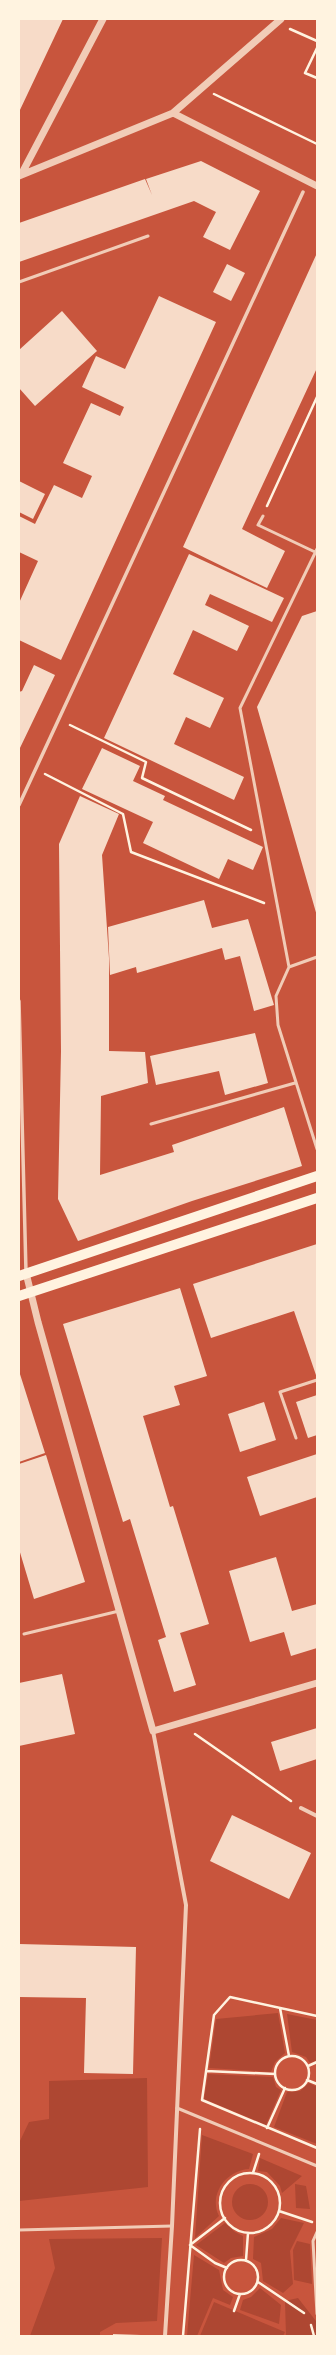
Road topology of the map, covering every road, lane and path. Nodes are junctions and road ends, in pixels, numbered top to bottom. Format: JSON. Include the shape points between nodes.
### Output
{"nodes":[{"id":1,"x":103,"y":19,"type":"edge"},
{"id":2,"x":281,"y":19,"type":"edge"},
{"id":3,"x":284,"y":26,"type":"dead end"},
{"id":4,"x":317,"y":41,"type":"edge"},
{"id":5,"x":317,"y":48,"type":"edge"},
{"id":6,"x":317,"y":78,"type":"edge"},
{"id":7,"x":214,"y":94,"type":"dead end"},
{"id":8,"x":173,"y":113,"type":"junction"},
{"id":9,"x":317,"y":144,"type":"edge"},
{"id":10,"x":20,"y":176,"type":"edge"},
{"id":11,"x":317,"y":186,"type":"edge"},
{"id":12,"x":303,"y":192,"type":"dead end"},
{"id":13,"x":148,"y":236,"type":"dead end"},
{"id":14,"x":19,"y":282,"type":"edge"},
{"id":15,"x":317,"y":397,"type":"edge"},
{"id":16,"x":263,"y":516,"type":"joint"},
{"id":17,"x":316,"y":550,"type":"edge"},
{"id":18,"x":59,"y":719,"type":"junction"},
{"id":19,"x":36,"y":769,"type":"junction"},
{"id":20,"x":19,"y":805,"type":"edge"},
{"id":21,"x":264,"y":836,"type":"junction"},
{"id":22,"x":278,"y":908,"type":"junction"},
{"id":23,"x":317,"y":957,"type":"edge"},
{"id":24,"x":289,"y":968,"type":"junction"},
{"id":25,"x":19,"y":1001,"type":"edge"},
{"id":26,"x":295,"y":1083,"type":"junction"},
{"id":27,"x":151,"y":1124,"type":"dead end"},
{"id":28,"x":317,"y":1149,"type":"edge"},
{"id":29,"x":317,"y":1176,"type":"edge"},
{"id":30,"x":317,"y":1198,"type":"edge"},
{"id":31,"x":23,"y":1274,"type":"edge"},
{"id":32,"x":32,"y":1292,"type":"junction"},
{"id":33,"x":19,"y":1296,"type":"edge"},
{"id":34,"x":317,"y":1380,"type":"edge"},
{"id":35,"x":296,"y":1438,"type":"dead end"},
{"id":36,"x":120,"y":1611,"type":"junction"},
{"id":37,"x":24,"y":1634,"type":"dead end"},
{"id":38,"x":317,"y":1683,"type":"edge"},
{"id":39,"x":180,"y":1723,"type":"junction"},
{"id":40,"x":153,"y":1731,"type":"junction"},
{"id":41,"x":301,"y":1808,"type":"joint"},
{"id":42,"x":317,"y":1816,"type":"edge"},
{"id":43,"x":280,"y":2008,"type":"junction"},
{"id":44,"x":317,"y":2016,"type":"edge"},
{"id":45,"x":289,"y":2056,"type":"junction"},
{"id":46,"x":317,"y":2062,"type":"edge"},
{"id":47,"x":308,"y":2066,"type":"junction"},
{"id":48,"x":206,"y":2071,"type":"junction"},
{"id":49,"x":275,"y":2074,"type":"junction"},
{"id":50,"x":307,"y":2080,"type":"junction"},
{"id":51,"x":317,"y":2084,"type":"edge"},
{"id":52,"x":285,"y":2088,"type":"junction"},
{"id":53,"x":202,"y":2100,"type":"junction"},
{"id":54,"x":177,"y":2108,"type":"junction"},
{"id":55,"x":200,"y":2118,"type":"junction"},
{"id":56,"x":268,"y":2128,"type":"junction"},
{"id":57,"x":261,"y":2143,"type":"junction"},
{"id":58,"x":317,"y":2148,"type":"edge"},
{"id":59,"x":317,"y":2166,"type":"edge"},
{"id":60,"x":253,"y":2173,"type":"junction"},
{"id":61,"x":279,"y":2211,"type":"junction"},
{"id":62,"x":225,"y":2218,"type":"junction"},
{"id":63,"x":314,"y":2222,"type":"dead end"},
{"id":64,"x":172,"y":2226,"type":"junction"},
{"id":65,"x":19,"y":2230,"type":"edge"},
{"id":66,"x":317,"y":2232,"type":"edge"},
{"id":67,"x":248,"y":2233,"type":"junction"},
{"id":68,"x":190,"y":2245,"type":"junction"},
{"id":69,"x":246,"y":2260,"type":"junction"},
{"id":70,"x":227,"y":2268,"type":"junction"},
{"id":71,"x":258,"y":2282,"type":"junction"},
{"id":72,"x":240,"y":2294,"type":"junction"},
{"id":73,"x":234,"y":2311,"type":"dead end"},
{"id":74,"x":317,"y":2314,"type":"edge"},
{"id":75,"x":309,"y":2316,"type":"dead end"},
{"id":76,"x":165,"y":2336,"type":"edge"},
{"id":77,"x":183,"y":2336,"type":"edge"}],
"edges":[{"from":1,"to":10,"type":"street"},
{"from":2,"to":8,"type":"street"},
{"from":3,"to":4,"type":"path"},
{"from":5,"to":6,"type":"path","via":[[305,73]]},
{"from":7,"to":9,"type":"path"},
{"from":8,"to":10,"type":"street"},
{"from":8,"to":11,"type":"street"},
{"from":12,"to":18,"type":"street"},
{"from":13,"to":14,"type":"lane"},
{"from":15,"to":16,"type":"path"},
{"from":16,"to":17,"type":"lane","via":[[258,525]]},
{"from":17,"to":21,"type":"lane","via":[[240,708]]},
{"from":18,"to":19,"type":"street"},
{"from":18,"to":21,"type":"path","via":[[146,762],[142,778]]},
{"from":19,"to":20,"type":"street"},
{"from":19,"to":22,"type":"path","via":[[123,814],[131,852]]},
{"from":21,"to":22,"type":"lane"},
{"from":22,"to":24,"type":"lane"},
{"from":23,"to":24,"type":"lane"},
{"from":24,"to":26,"type":"lane","via":[[276,996],[278,1025]]},
{"from":25,"to":31,"type":"street"},
{"from":26,"to":27,"type":"lane"},
{"from":26,"to":28,"type":"lane"},
{"from":29,"to":31,"type":"main road"},
{"from":30,"to":32,"type":"main road"},
{"from":31,"to":32,"type":"street"},
{"from":32,"to":33,"type":"main road"},
{"from":32,"to":36,"type":"street","via":[[38,1322]]},
{"from":34,"to":35,"type":"lane","via":[[280,1392]]},
{"from":36,"to":37,"type":"lane"},
{"from":36,"to":40,"type":"street"},
{"from":38,"to":39,"type":"street"},
{"from":39,"to":40,"type":"street"},
{"from":39,"to":41,"type":"path"},
{"from":40,"to":54,"type":"street","via":[[186,1905]]},
{"from":41,"to":42,"type":"street"},
{"from":43,"to":44,"type":"path"},
{"from":43,"to":45,"type":"path"},
{"from":43,"to":48,"type":"path","via":[[230,1997],[214,2015]]},
{"from":45,"to":47,"type":"path","via":[[301,2058]]},
{"from":45,"to":49,"type":"path","via":[[278,2064]]},
{"from":46,"to":47,"type":"path"},
{"from":47,"to":50,"type":"path"},
{"from":48,"to":49,"type":"path"},
{"from":48,"to":53,"type":"path"},
{"from":49,"to":52,"type":"path","via":[[280,2085]]},
{"from":50,"to":51,"type":"path"},
{"from":50,"to":52,"type":"path","via":[[302,2087]]},
{"from":52,"to":56,"type":"path"},
{"from":53,"to":55,"type":"path"},
{"from":53,"to":56,"type":"path"},
{"from":54,"to":55,"type":"lane"},
{"from":54,"to":64,"type":"street"},
{"from":55,"to":57,"type":"lane"},
{"from":55,"to":68,"type":"path"},
{"from":56,"to":58,"type":"path"},
{"from":57,"to":59,"type":"lane"},
{"from":57,"to":60,"type":"path"},
{"from":60,"to":61,"type":"path","via":[[268,2178],[275,2186],[279,2195]]},
{"from":60,"to":62,"type":"path","via":[[238,2176],[230,2181],[224,2190],[221,2210]]},
{"from":61,"to":63,"type":"path"},
{"from":61,"to":67,"type":"path","via":[[274,2222],[266,2228]]},
{"from":62,"to":67,"type":"path","via":[[239,2231]]},
{"from":62,"to":68,"type":"path"},
{"from":64,"to":65,"type":"lane"},
{"from":64,"to":76,"type":"street"},
{"from":66,"to":74,"type":"lane","via":[[313,2241]]},
{"from":67,"to":69,"type":"path"},
{"from":68,"to":70,"type":"path","via":[[215,2263]]},
{"from":68,"to":77,"type":"path"},
{"from":69,"to":70,"type":"path","via":[[235,2261]]},
{"from":69,"to":71,"type":"path","via":[[258,2271]]},
{"from":70,"to":72,"type":"path","via":[[224,2279],[226,2284],[234,2293]]},
{"from":71,"to":72,"type":"path","via":[[251,2291]]},
{"from":71,"to":75,"type":"path"},
{"from":72,"to":73,"type":"path"}]}
